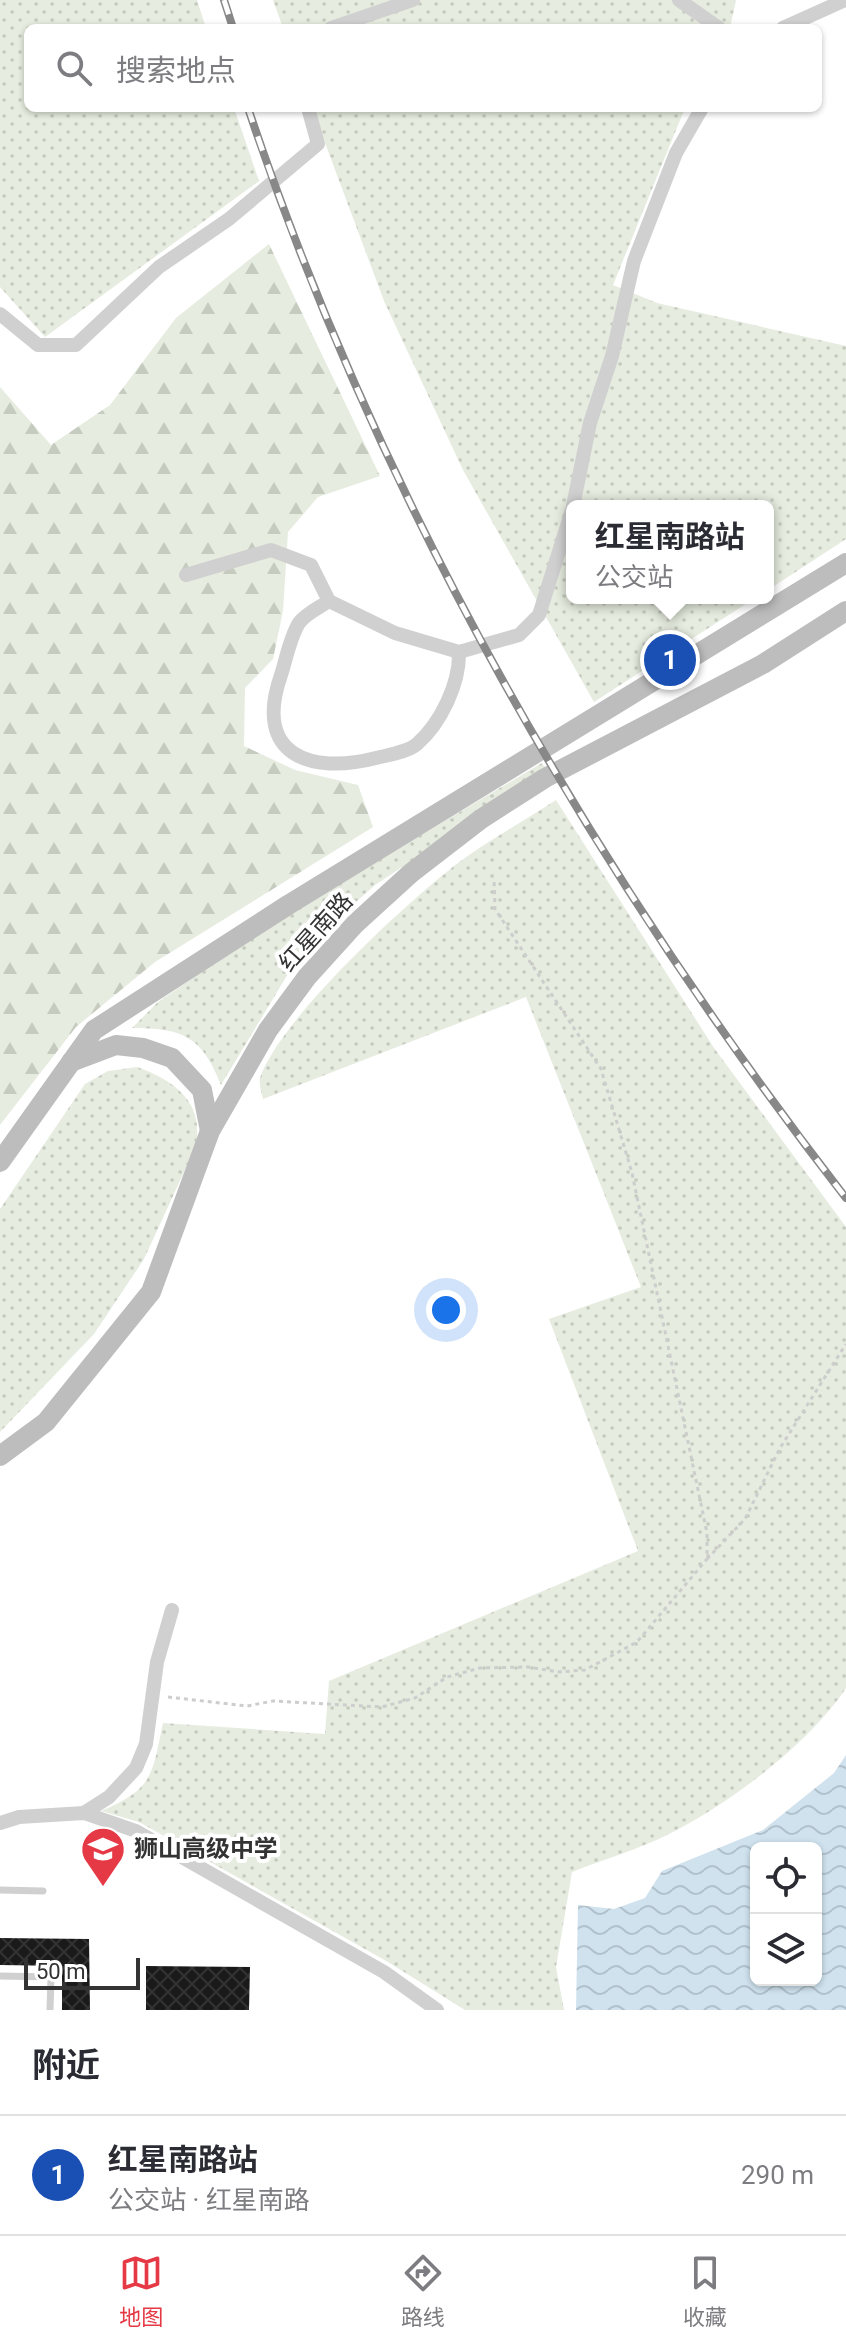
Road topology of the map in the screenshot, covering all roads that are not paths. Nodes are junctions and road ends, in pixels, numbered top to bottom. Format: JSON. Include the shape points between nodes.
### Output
{"nodes":[{"id":1,"x":413,"y":0,"type":"edge"},
{"id":2,"x":679,"y":0,"type":"edge"},
{"id":3,"x":845,"y":0,"type":"edge"},
{"id":4,"x":343,"y":24,"type":"edge"},
{"id":5,"x":713,"y":24,"type":"edge"},
{"id":6,"x":792,"y":24,"type":"edge"},
{"id":7,"x":309,"y":112,"type":"edge"},
{"id":8,"x":700,"y":112,"type":"edge"},
{"id":9,"x":0,"y":314,"type":"edge"},
{"id":10,"x":575,"y":500,"type":"edge"},
{"id":11,"x":566,"y":530,"type":"edge"},
{"id":12,"x":846,"y":563,"type":"edge"},
{"id":13,"x":186,"y":575,"type":"dead end"},
{"id":14,"x":329,"y":601,"type":"junction"},
{"id":15,"x":846,"y":611,"type":"edge"},
{"id":16,"x":459,"y":652,"type":"junction"},
{"id":17,"x":69,"y":1062,"type":"junction"},
{"id":18,"x":210,"y":1131,"type":"junction"},
{"id":19,"x":0,"y":1162,"type":"edge"},
{"id":20,"x":0,"y":1456,"type":"edge"},
{"id":21,"x":172,"y":1610,"type":"dead end"},
{"id":22,"x":84,"y":1813,"type":"junction"},
{"id":23,"x":0,"y":1823,"type":"edge"},
{"id":24,"x":0,"y":1890,"type":"edge"},
{"id":25,"x":43,"y":1891,"type":"dead end"},
{"id":26,"x":0,"y":1976,"type":"edge"},
{"id":27,"x":50,"y":2010,"type":"edge"},
{"id":28,"x":437,"y":2010,"type":"edge"}],
"edges":[{"from":1,"to":4,"type":"street"},
{"from":2,"to":5,"type":"street"},
{"from":3,"to":6,"type":"street"},
{"from":7,"to":9,"type":"street","via":[[318,144],[229,219],[159,267],[76,345],[38,345]]},
{"from":8,"to":10,"type":"street","via":[[676,153],[634,261]]},
{"from":11,"to":16,"type":"street","via":[[539,615],[519,635]]},
{"from":12,"to":17,"type":"main road","name":"红星南路","via":[[288,905],[94,1030]]},
{"from":13,"to":14,"type":"street","via":[[271,550],[311,565]]},
{"from":14,"to":16,"type":"street","via":[[395,633]]},
{"from":14,"to":16,"type":"street","via":[[300,622],[278,684],[274,726],[295,757],[314,764],[354,763],[416,746],[460,674]]},
{"from":15,"to":18,"type":"main road","name":"红星南路","via":[[763,664],[545,778],[411,873],[307,977],[268,1030]]},
{"from":17,"to":18,"type":"main road","via":[[116,1045],[172,1058],[202,1090]]},
{"from":17,"to":19,"type":"main road","name":"红星南路"},
{"from":18,"to":20,"type":"main road","name":"红星南路","via":[[151,1292],[46,1422]]},
{"from":21,"to":22,"type":"street","via":[[146,1744],[136,1768],[109,1797]]},
{"from":22,"to":23,"type":"street"},
{"from":22,"to":28,"type":"street","via":[[136,1831],[246,1890]]},
{"from":24,"to":25,"type":"lane"},
{"from":26,"to":27,"type":"lane","via":[[51,1977]]}]}
